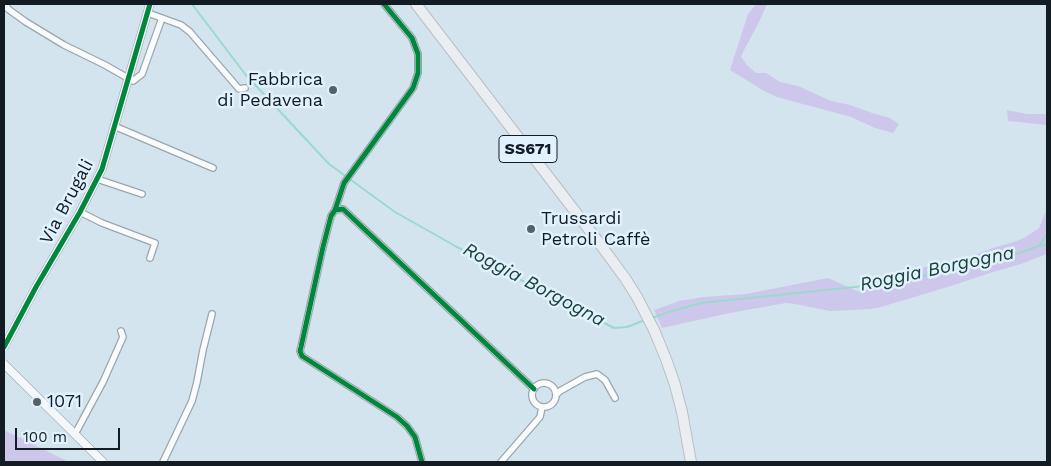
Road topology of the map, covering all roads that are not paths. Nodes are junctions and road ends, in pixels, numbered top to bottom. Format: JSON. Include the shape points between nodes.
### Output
{"nodes":[{"id":1,"x":6,"y":4,"type":"edge"},
{"id":2,"x":150,"y":4,"type":"edge"},
{"id":3,"x":384,"y":4,"type":"edge"},
{"id":4,"x":416,"y":4,"type":"edge"},
{"id":5,"x":148,"y":13,"type":"junction"},
{"id":6,"x":162,"y":18,"type":"junction"},
{"id":7,"x":128,"y":78,"type":"junction"},
{"id":8,"x":245,"y":88,"type":"dead end"},
{"id":9,"x":114,"y":126,"type":"junction"},
{"id":10,"x":213,"y":168,"type":"dead end"},
{"id":11,"x":97,"y":179,"type":"junction"},
{"id":12,"x":142,"y":194,"type":"dead end"},
{"id":13,"x":335,"y":210,"type":"junction"},
{"id":14,"x":80,"y":212,"type":"junction"},
{"id":15,"x":150,"y":258,"type":"dead end"},
{"id":16,"x":212,"y":314,"type":"dead end"},
{"id":17,"x":121,"y":331,"type":"dead end"},
{"id":18,"x":4,"y":348,"type":"edge"},
{"id":19,"x":4,"y":364,"type":"edge"},
{"id":20,"x":534,"y":389,"type":"junction"},
{"id":21,"x":556,"y":396,"type":"junction"},
{"id":22,"x":615,"y":398,"type":"dead end"},
{"id":23,"x":542,"y":407,"type":"junction"},
{"id":24,"x":75,"y":434,"type":"junction"},
{"id":25,"x":104,"y":462,"type":"edge"},
{"id":26,"x":163,"y":462,"type":"edge"},
{"id":27,"x":422,"y":462,"type":"edge"},
{"id":28,"x":501,"y":462,"type":"edge"},
{"id":29,"x":691,"y":462,"type":"edge"}],
"edges":[{"from":1,"to":7,"type":"street","via":[[26,22]]},
{"from":2,"to":5,"type":"street","name":"Via Brugali"},
{"from":3,"to":13,"type":"street","via":[[412,38],[418,54],[418,73],[413,88],[344,183]]},
{"from":4,"to":29,"type":"highway","number":"SS671","via":[[637,297],[654,330],[675,385]]},
{"from":5,"to":6,"type":"street"},
{"from":5,"to":7,"type":"street","name":"Via Brugali"},
{"from":6,"to":7,"type":"street","via":[[142,74],[133,81]]},
{"from":6,"to":8,"type":"street","via":[[190,32],[239,89]]},
{"from":7,"to":9,"type":"street","name":"Via Brugali"},
{"from":9,"to":10,"type":"street"},
{"from":9,"to":11,"type":"street","name":"Via Brugali"},
{"from":11,"to":12,"type":"street"},
{"from":11,"to":14,"type":"street","name":"Via Brugali"},
{"from":13,"to":20,"type":"street","via":[[343,209]]},
{"from":13,"to":27,"type":"street","via":[[323,247],[300,351],[302,356],[407,426],[415,437]]},
{"from":14,"to":15,"type":"street","via":[[155,242]]},
{"from":14,"to":18,"type":"street","name":"Via Brugali"},
{"from":16,"to":26,"type":"street","via":[[192,401]]},
{"from":17,"to":24,"type":"street","via":[[123,337],[103,382]]},
{"from":19,"to":24,"type":"street"},
{"from":20,"to":21,"type":"street","via":[[548,384]]},
{"from":20,"to":23,"type":"street","via":[[533,400]]},
{"from":21,"to":22,"type":"street","via":[[585,377],[597,374],[605,380]]},
{"from":21,"to":23,"type":"street","via":[[551,404]]},
{"from":23,"to":28,"type":"street","via":[[540,416]]},
{"from":24,"to":25,"type":"street"}]}
